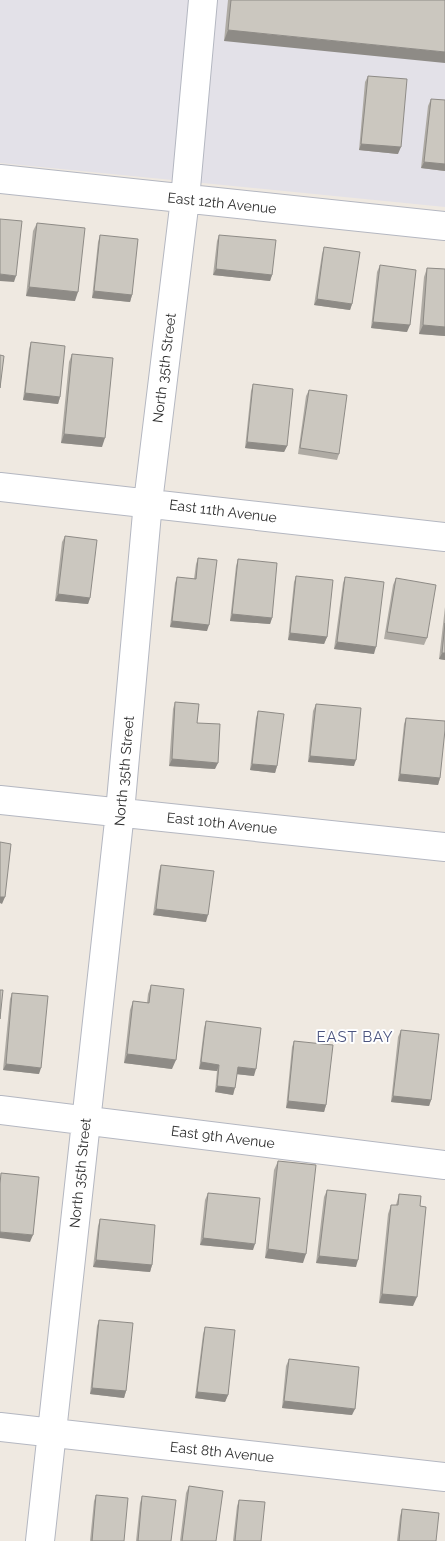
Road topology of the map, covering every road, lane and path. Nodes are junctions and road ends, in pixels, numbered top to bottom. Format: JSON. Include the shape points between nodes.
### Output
{"nodes":[{"id":1,"x":203,"y":0,"type":"edge"},
{"id":2,"x":0,"y":179,"type":"edge"},
{"id":3,"x":185,"y":199,"type":"junction"},
{"id":4,"x":445,"y":226,"type":"edge"},
{"id":5,"x":0,"y":487,"type":"edge"},
{"id":6,"x":148,"y":502,"type":"junction"},
{"id":7,"x":445,"y":537,"type":"edge"},
{"id":8,"x":0,"y":800,"type":"edge"},
{"id":9,"x":120,"y":812,"type":"junction"},
{"id":10,"x":445,"y":847,"type":"edge"},
{"id":11,"x":0,"y":1110,"type":"edge"},
{"id":12,"x":86,"y":1119,"type":"junction"},
{"id":13,"x":445,"y":1165,"type":"edge"},
{"id":14,"x":0,"y":1427,"type":"edge"},
{"id":15,"x":52,"y":1433,"type":"junction"},
{"id":16,"x":445,"y":1477,"type":"edge"},
{"id":17,"x":40,"y":1541,"type":"edge"}],
"edges":[{"from":1,"to":3,"type":"street","name":"North 35th Street"},
{"from":2,"to":3,"type":"street","name":"East 12th Avenue"},
{"from":3,"to":4,"type":"street","name":"East 12th Avenue"},
{"from":3,"to":6,"type":"street","name":"North 35th Street"},
{"from":5,"to":6,"type":"street","name":"East 11th Avenue"},
{"from":6,"to":7,"type":"street","name":"East 11th Avenue"},
{"from":6,"to":9,"type":"street","name":"North 35th Street"},
{"from":8,"to":9,"type":"street","name":"East 10th Avenue"},
{"from":9,"to":10,"type":"street","name":"East 10th Avenue"},
{"from":9,"to":12,"type":"street","name":"North 35th Street"},
{"from":11,"to":12,"type":"street","name":"East 9th Avenue"},
{"from":12,"to":13,"type":"street","name":"East 9th Avenue"},
{"from":12,"to":15,"type":"street","name":"North 35th Street"},
{"from":14,"to":15,"type":"street","name":"East 8th Avenue"},
{"from":15,"to":16,"type":"street","name":"East 8th Avenue"},
{"from":15,"to":17,"type":"street","name":"North 35th Street"}]}
